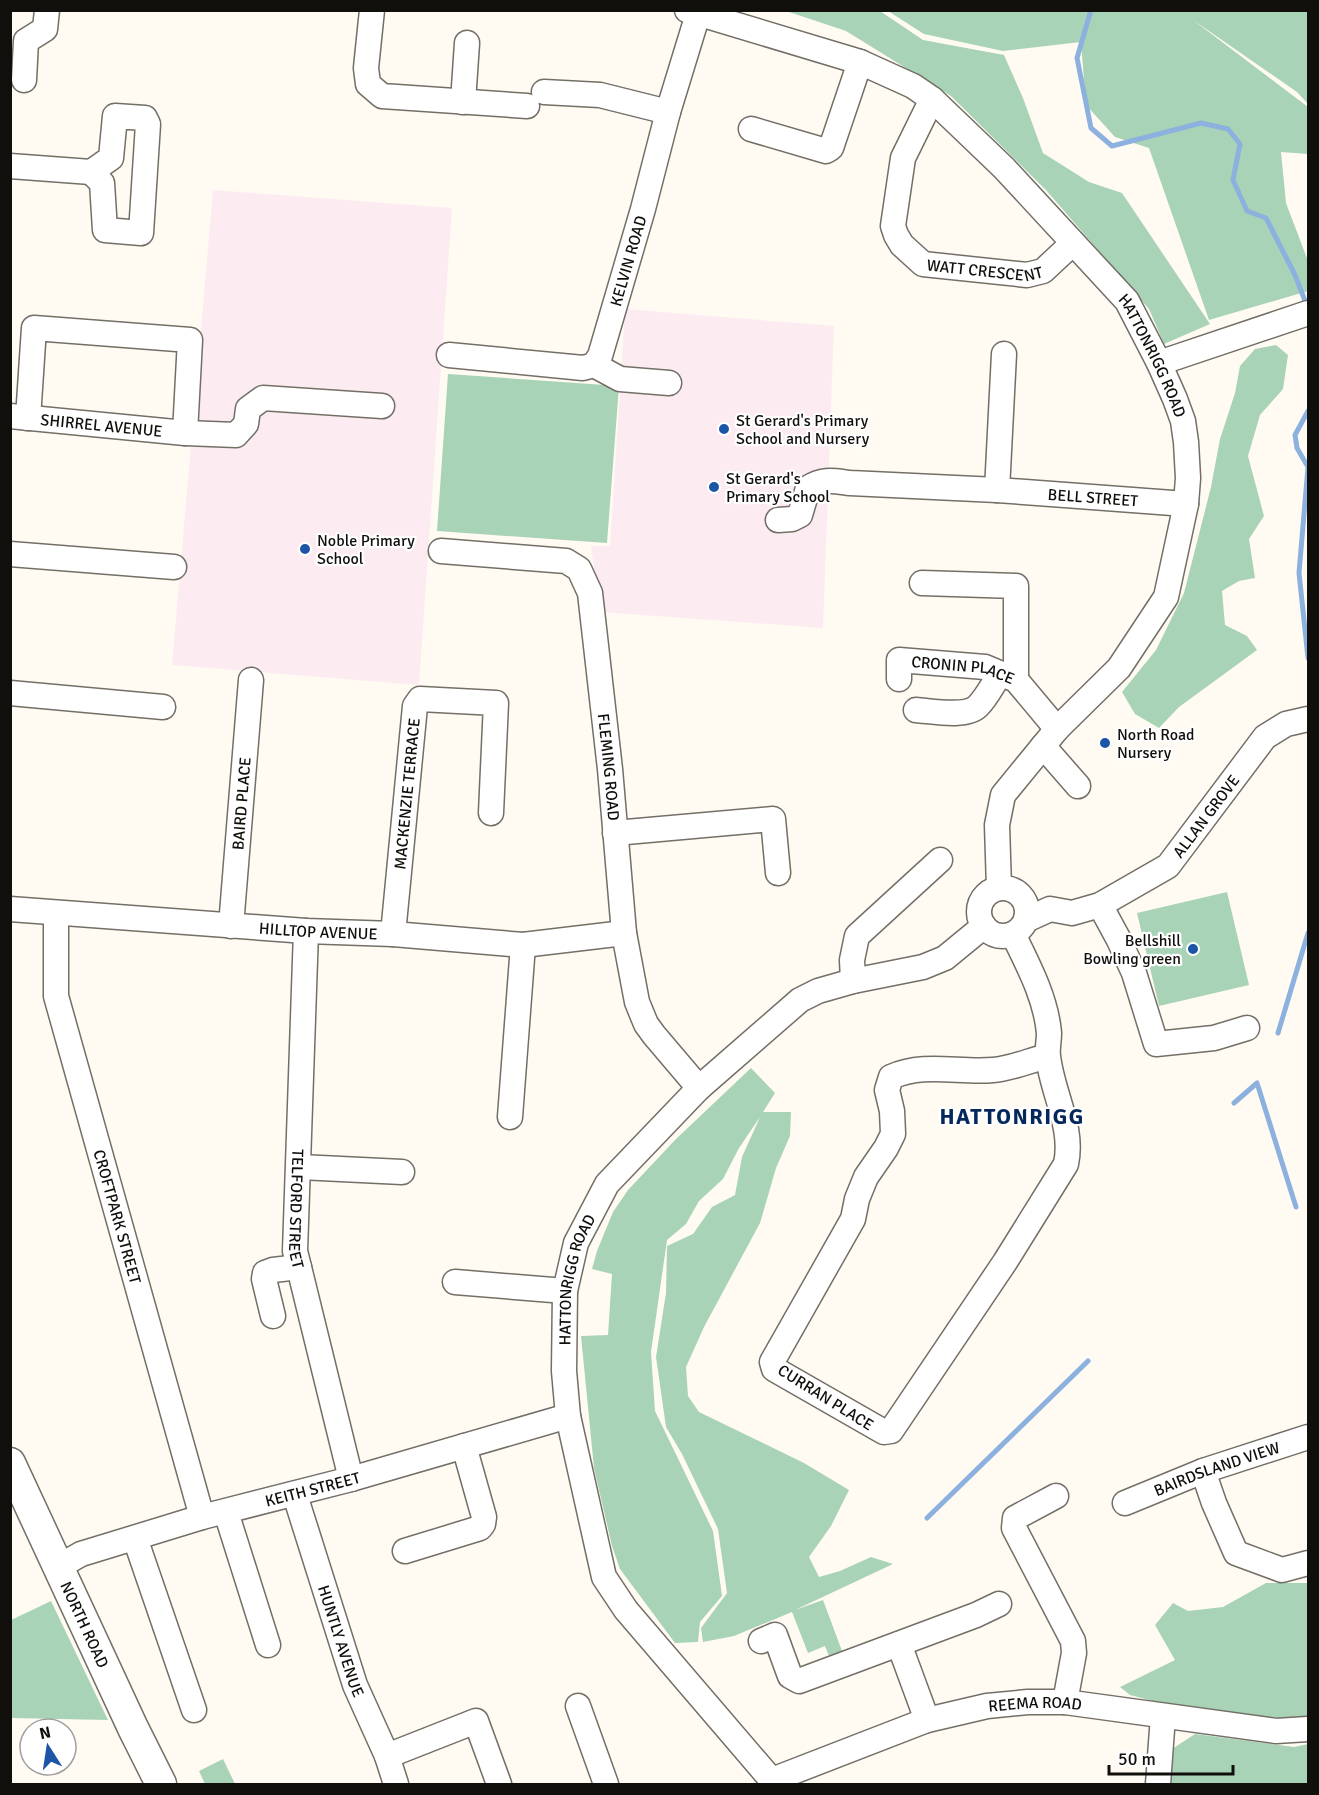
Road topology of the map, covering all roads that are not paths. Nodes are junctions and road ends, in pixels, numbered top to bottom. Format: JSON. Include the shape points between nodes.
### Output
{"nodes":[{"id":1,"x":47,"y":10,"type":"edge"},
{"id":2,"x":372,"y":10,"type":"edge"},
{"id":3,"x":692,"y":12,"type":"edge"},
{"id":4,"x":467,"y":44,"type":"dead end"},
{"id":5,"x":860,"y":62,"type":"junction"},
{"id":6,"x":24,"y":80,"type":"dead end"},
{"id":7,"x":932,"y":99,"type":"junction"},
{"id":8,"x":463,"y":102,"type":"junction"},
{"id":9,"x":668,"y":112,"type":"junction"},
{"id":10,"x":751,"y":129,"type":"dead end"},
{"id":11,"x":10,"y":166,"type":"edge"},
{"id":12,"x":91,"y":172,"type":"junction"},
{"id":13,"x":1073,"y":243,"type":"junction"},
{"id":14,"x":1301,"y":316,"type":"edge"},
{"id":15,"x":1004,"y":354,"type":"dead end"},
{"id":16,"x":449,"y":355,"type":"dead end"},
{"id":17,"x":1160,"y":363,"type":"junction"},
{"id":18,"x":594,"y":365,"type":"junction"},
{"id":19,"x":669,"y":383,"type":"dead end"},
{"id":20,"x":382,"y":406,"type":"dead end"},
{"id":21,"x":19,"y":417,"type":"edge"},
{"id":22,"x":188,"y":433,"type":"junction"},
{"id":23,"x":997,"y":490,"type":"junction"},
{"id":24,"x":1186,"y":504,"type":"junction"},
{"id":25,"x":778,"y":520,"type":"dead end"},
{"id":26,"x":441,"y":551,"type":"dead end"},
{"id":27,"x":10,"y":554,"type":"edge"},
{"id":28,"x":174,"y":567,"type":"dead end"},
{"id":29,"x":922,"y":583,"type":"dead end"},
{"id":30,"x":1008,"y":677,"type":"junction"},
{"id":31,"x":899,"y":678,"type":"dead end"},
{"id":32,"x":251,"y":680,"type":"dead end"},
{"id":33,"x":10,"y":693,"type":"edge"},
{"id":34,"x":163,"y":707,"type":"dead end"},
{"id":35,"x":916,"y":710,"type":"dead end"},
{"id":36,"x":1308,"y":719,"type":"edge"},
{"id":37,"x":1050,"y":737,"type":"junction"},
{"id":38,"x":1078,"y":786,"type":"dead end"},
{"id":39,"x":491,"y":813,"type":"dead end"},
{"id":40,"x":615,"y":833,"type":"junction"},
{"id":41,"x":940,"y":860,"type":"dead end"},
{"id":42,"x":778,"y":873,"type":"dead end"},
{"id":43,"x":999,"y":888,"type":"junction"},
{"id":44,"x":1100,"y":905,"type":"junction"},
{"id":45,"x":10,"y":909,"type":"edge"},
{"id":46,"x":56,"y":914,"type":"junction"},
{"id":47,"x":231,"y":926,"type":"junction"},
{"id":48,"x":984,"y":926,"type":"junction"},
{"id":49,"x":1020,"y":927,"type":"junction"},
{"id":50,"x":306,"y":931,"type":"junction"},
{"id":51,"x":624,"y":933,"type":"junction"},
{"id":52,"x":393,"y":934,"type":"junction"},
{"id":53,"x":523,"y":945,"type":"junction"},
{"id":54,"x":853,"y":981,"type":"junction"},
{"id":55,"x":1247,"y":1028,"type":"dead end"},
{"id":56,"x":1048,"y":1056,"type":"junction"},
{"id":57,"x":699,"y":1088,"type":"junction"},
{"id":58,"x":510,"y":1117,"type":"dead end"},
{"id":59,"x":300,"y":1167,"type":"junction"},
{"id":60,"x":402,"y":1172,"type":"dead end"},
{"id":61,"x":299,"y":1267,"type":"junction"},
{"id":62,"x":456,"y":1282,"type":"dead end"},
{"id":63,"x":565,"y":1291,"type":"junction"},
{"id":64,"x":273,"y":1316,"type":"dead end"},
{"id":65,"x":568,"y":1416,"type":"junction"},
{"id":66,"x":1308,"y":1437,"type":"edge"},
{"id":67,"x":464,"y":1446,"type":"junction"},
{"id":68,"x":10,"y":1463,"type":"edge"},
{"id":69,"x":1203,"y":1471,"type":"junction"},
{"id":70,"x":351,"y":1479,"type":"junction"},
{"id":71,"x":295,"y":1495,"type":"junction"},
{"id":72,"x":1056,"y":1496,"type":"dead end"},
{"id":73,"x":1125,"y":1503,"type":"dead end"},
{"id":74,"x":226,"y":1512,"type":"junction"},
{"id":75,"x":202,"y":1517,"type":"junction"},
{"id":76,"x":135,"y":1538,"type":"junction"},
{"id":77,"x":405,"y":1551,"type":"dead end"},
{"id":78,"x":1308,"y":1563,"type":"edge"},
{"id":79,"x":58,"y":1567,"type":"junction"},
{"id":80,"x":999,"y":1604,"type":"dead end"},
{"id":81,"x":761,"y":1641,"type":"dead end"},
{"id":82,"x":899,"y":1644,"type":"junction"},
{"id":83,"x":268,"y":1645,"type":"dead end"},
{"id":84,"x":186,"y":1702,"type":"dead end"},
{"id":85,"x":1065,"y":1702,"type":"junction"},
{"id":86,"x":578,"y":1706,"type":"dead end"},
{"id":87,"x":1163,"y":1716,"type":"junction"},
{"id":88,"x":927,"y":1719,"type":"junction"},
{"id":89,"x":1308,"y":1729,"type":"edge"},
{"id":90,"x":387,"y":1756,"type":"junction"},
{"id":91,"x":774,"y":1782,"type":"edge"},
{"id":92,"x":161,"y":1785,"type":"edge"},
{"id":93,"x":396,"y":1785,"type":"edge"},
{"id":94,"x":499,"y":1785,"type":"edge"},
{"id":95,"x":606,"y":1785,"type":"edge"},
{"id":96,"x":1158,"y":1785,"type":"edge"}],
"edges":[{"from":1,"to":6,"type":"street","via":[[45,29],[26,41]]},
{"from":2,"to":8,"type":"street","via":[[368,84],[382,96]]},
{"from":3,"to":5,"type":"street","name":"HATTONRIGG ROAD"},
{"from":3,"to":9,"type":"street","name":"KELVIN ROAD"},
{"from":4,"to":8,"type":"street"},
{"from":5,"to":7,"type":"street","name":"HATTONRIGG ROAD"},
{"from":5,"to":10,"type":"street","via":[[831,148],[826,151]]},
{"from":7,"to":13,"type":"street","name":"HATTONRIGG ROAD","via":[[1004,168]]},
{"from":7,"to":13,"type":"street","name":"WATT CRESCENT","via":[[903,158],[893,226],[902,245],[923,264],[1028,275],[1043,271]]},
{"from":8,"to":9,"type":"street","via":[[600,95]]},
{"from":9,"to":18,"type":"street","name":"KELVIN ROAD","via":[[643,209],[600,356]]},
{"from":11,"to":12,"type":"street"},
{"from":12,"to":12,"type":"street","via":[[111,158],[116,116],[145,118],[148,124],[141,233],[105,230],[102,183]]},
{"from":13,"to":17,"type":"street","name":"HATTONRIGG ROAD","via":[[1127,301]]},
{"from":14,"to":17,"type":"street"},
{"from":15,"to":23,"type":"street"},
{"from":16,"to":18,"type":"street","via":[[583,368]]},
{"from":17,"to":24,"type":"street","name":"HATTONRIGG ROAD","via":[[1183,421]]},
{"from":18,"to":19,"type":"street","via":[[621,379]]},
{"from":20,"to":22,"type":"street","name":"SHIRREL AVENUE","via":[[263,398],[248,409],[246,424],[236,435]]},
{"from":21,"to":22,"type":"street","name":"SHIRREL AVENUE"},
{"from":21,"to":22,"type":"street","via":[[34,328],[190,340]]},
{"from":23,"to":24,"type":"street","name":"BELL STREET"},
{"from":23,"to":25,"type":"street","name":"BELL STREET","via":[[829,480],[808,488],[800,515]]},
{"from":24,"to":37,"type":"street","name":"HATTONRIGG ROAD","via":[[1166,597],[1119,668]]},
{"from":26,"to":40,"type":"street","name":"FLEMING ROAD","via":[[566,561],[579,569],[590,593]]},
{"from":27,"to":28,"type":"street"},
{"from":29,"to":30,"type":"street","via":[[1016,586]]},
{"from":30,"to":31,"type":"street","name":"CRONIN PLACE","via":[[985,667],[899,660]]},
{"from":30,"to":35,"type":"street","via":[[973,710]]},
{"from":30,"to":37,"type":"street","name":"CRONIN PLACE"},
{"from":32,"to":47,"type":"street","name":"BAIRD PLACE"},
{"from":33,"to":34,"type":"street"},
{"from":36,"to":44,"type":"street","name":"ALLAN GROVE","via":[[1286,724],[1265,737],[1168,866]]},
{"from":37,"to":38,"type":"street","name":"CRONIN PLACE"},
{"from":37,"to":43,"type":"street","name":"HATTONRIGG ROAD","via":[[1003,795],[997,825]]},
{"from":39,"to":52,"type":"street","name":"MACKENZIE TERRACE","via":[[496,703],[420,699],[415,706]]},
{"from":40,"to":42,"type":"street","via":[[773,819]]},
{"from":40,"to":51,"type":"street","name":"FLEMING ROAD"},
{"from":41,"to":54,"type":"street","via":[[857,936]]},
{"from":43,"to":48,"type":"street","via":[[980,904]]},
{"from":43,"to":49,"type":"street","via":[[1007,888],[1025,900],[1028,910]]},
{"from":44,"to":49,"type":"street","name":"ALLAN GROVE","via":[[1072,913],[1050,909]]},
{"from":44,"to":55,"type":"street","via":[[1134,973],[1156,1044],[1214,1038]]},
{"from":45,"to":46,"type":"street","name":"HILLTOP AVENUE"},
{"from":46,"to":47,"type":"street","name":"HILLTOP AVENUE"},
{"from":46,"to":75,"type":"street","name":"CROFTPARK STREET","via":[[56,996]]},
{"from":47,"to":50,"type":"street","name":"HILLTOP AVENUE"},
{"from":48,"to":49,"type":"street","via":[[1001,936]]},
{"from":48,"to":54,"type":"street","name":"HATTONRIGG ROAD","via":[[945,958],[923,967]]},
{"from":49,"to":56,"type":"street","name":"CURRAN PLACE","via":[[1047,1020]]},
{"from":50,"to":52,"type":"street","name":"HILLTOP AVENUE"},
{"from":50,"to":59,"type":"street","name":"TELFORD STREET"},
{"from":51,"to":53,"type":"street","name":"HILLTOP AVENUE"},
{"from":51,"to":57,"type":"street","name":"FLEMING ROAD","via":[[637,1002],[646,1024]]},
{"from":52,"to":53,"type":"street","name":"HILLTOP AVENUE"},
{"from":53,"to":58,"type":"street"},
{"from":54,"to":57,"type":"street","name":"HATTONRIGG ROAD","via":[[800,1000]]},
{"from":56,"to":56,"type":"street","name":"CURRAN PLACE","via":[[1067,1132],[1066,1164],[891,1431],[884,1432],[774,1369],[772,1362],[853,1219],[866,1177],[893,1134],[887,1090],[891,1077],[904,1071],[937,1067],[996,1070]]},
{"from":57,"to":63,"type":"street","name":"HATTONRIGG ROAD","via":[[607,1184],[576,1243]]},
{"from":59,"to":60,"type":"street"},
{"from":59,"to":61,"type":"street","name":"TELFORD STREET","via":[[296,1251]]},
{"from":61,"to":64,"type":"street","via":[[265,1273]]},
{"from":61,"to":70,"type":"street","name":"TELFORD STREET"},
{"from":62,"to":63,"type":"street"},
{"from":63,"to":65,"type":"street","name":"HATTONRIGG ROAD"},
{"from":65,"to":67,"type":"street","name":"KEITH STREET"},
{"from":65,"to":91,"type":"street","name":"HATTONRIGG ROAD","via":[[604,1577],[626,1610]]},
{"from":66,"to":69,"type":"street","name":"BAIRDSLAND VIEW"},
{"from":67,"to":70,"type":"street","name":"KEITH STREET"},
{"from":67,"to":77,"type":"street","via":[[483,1524]]},
{"from":68,"to":79,"type":"main road","name":"NORTH ROAD"},
{"from":69,"to":73,"type":"street","name":"BAIRDSLAND VIEW"},
{"from":69,"to":78,"type":"street","via":[[1236,1553],[1281,1570]]},
{"from":70,"to":71,"type":"street","name":"KEITH STREET"},
{"from":71,"to":74,"type":"street","name":"KEITH STREET"},
{"from":71,"to":90,"type":"street","name":"HUNTLY AVENUE","via":[[355,1685]]},
{"from":72,"to":85,"type":"street","via":[[1015,1518],[1014,1528],[1072,1641],[1074,1653]]},
{"from":74,"to":75,"type":"street","name":"KEITH STREET"},
{"from":74,"to":83,"type":"street"},
{"from":75,"to":76,"type":"street","name":"KEITH STREET"},
{"from":76,"to":79,"type":"street","name":"KEITH STREET","via":[[81,1554]]},
{"from":76,"to":84,"type":"street"},
{"from":79,"to":92,"type":"main road","name":"NORTH ROAD"},
{"from":80,"to":82,"type":"street"},
{"from":81,"to":82,"type":"street","via":[[774,1635],[790,1676],[799,1681]]},
{"from":82,"to":88,"type":"street"},
{"from":85,"to":87,"type":"street","name":"REEMA ROAD"},
{"from":85,"to":88,"type":"street","name":"REEMA ROAD","via":[[987,1706]]},
{"from":86,"to":95,"type":"street"},
{"from":87,"to":89,"type":"street","name":"REEMA ROAD","via":[[1276,1731]]},
{"from":87,"to":96,"type":"street"},
{"from":88,"to":91,"type":"street","name":"REEMA ROAD"},
{"from":90,"to":93,"type":"street","name":"HUNTLY AVENUE"},
{"from":90,"to":94,"type":"street","via":[[476,1721]]}]}
